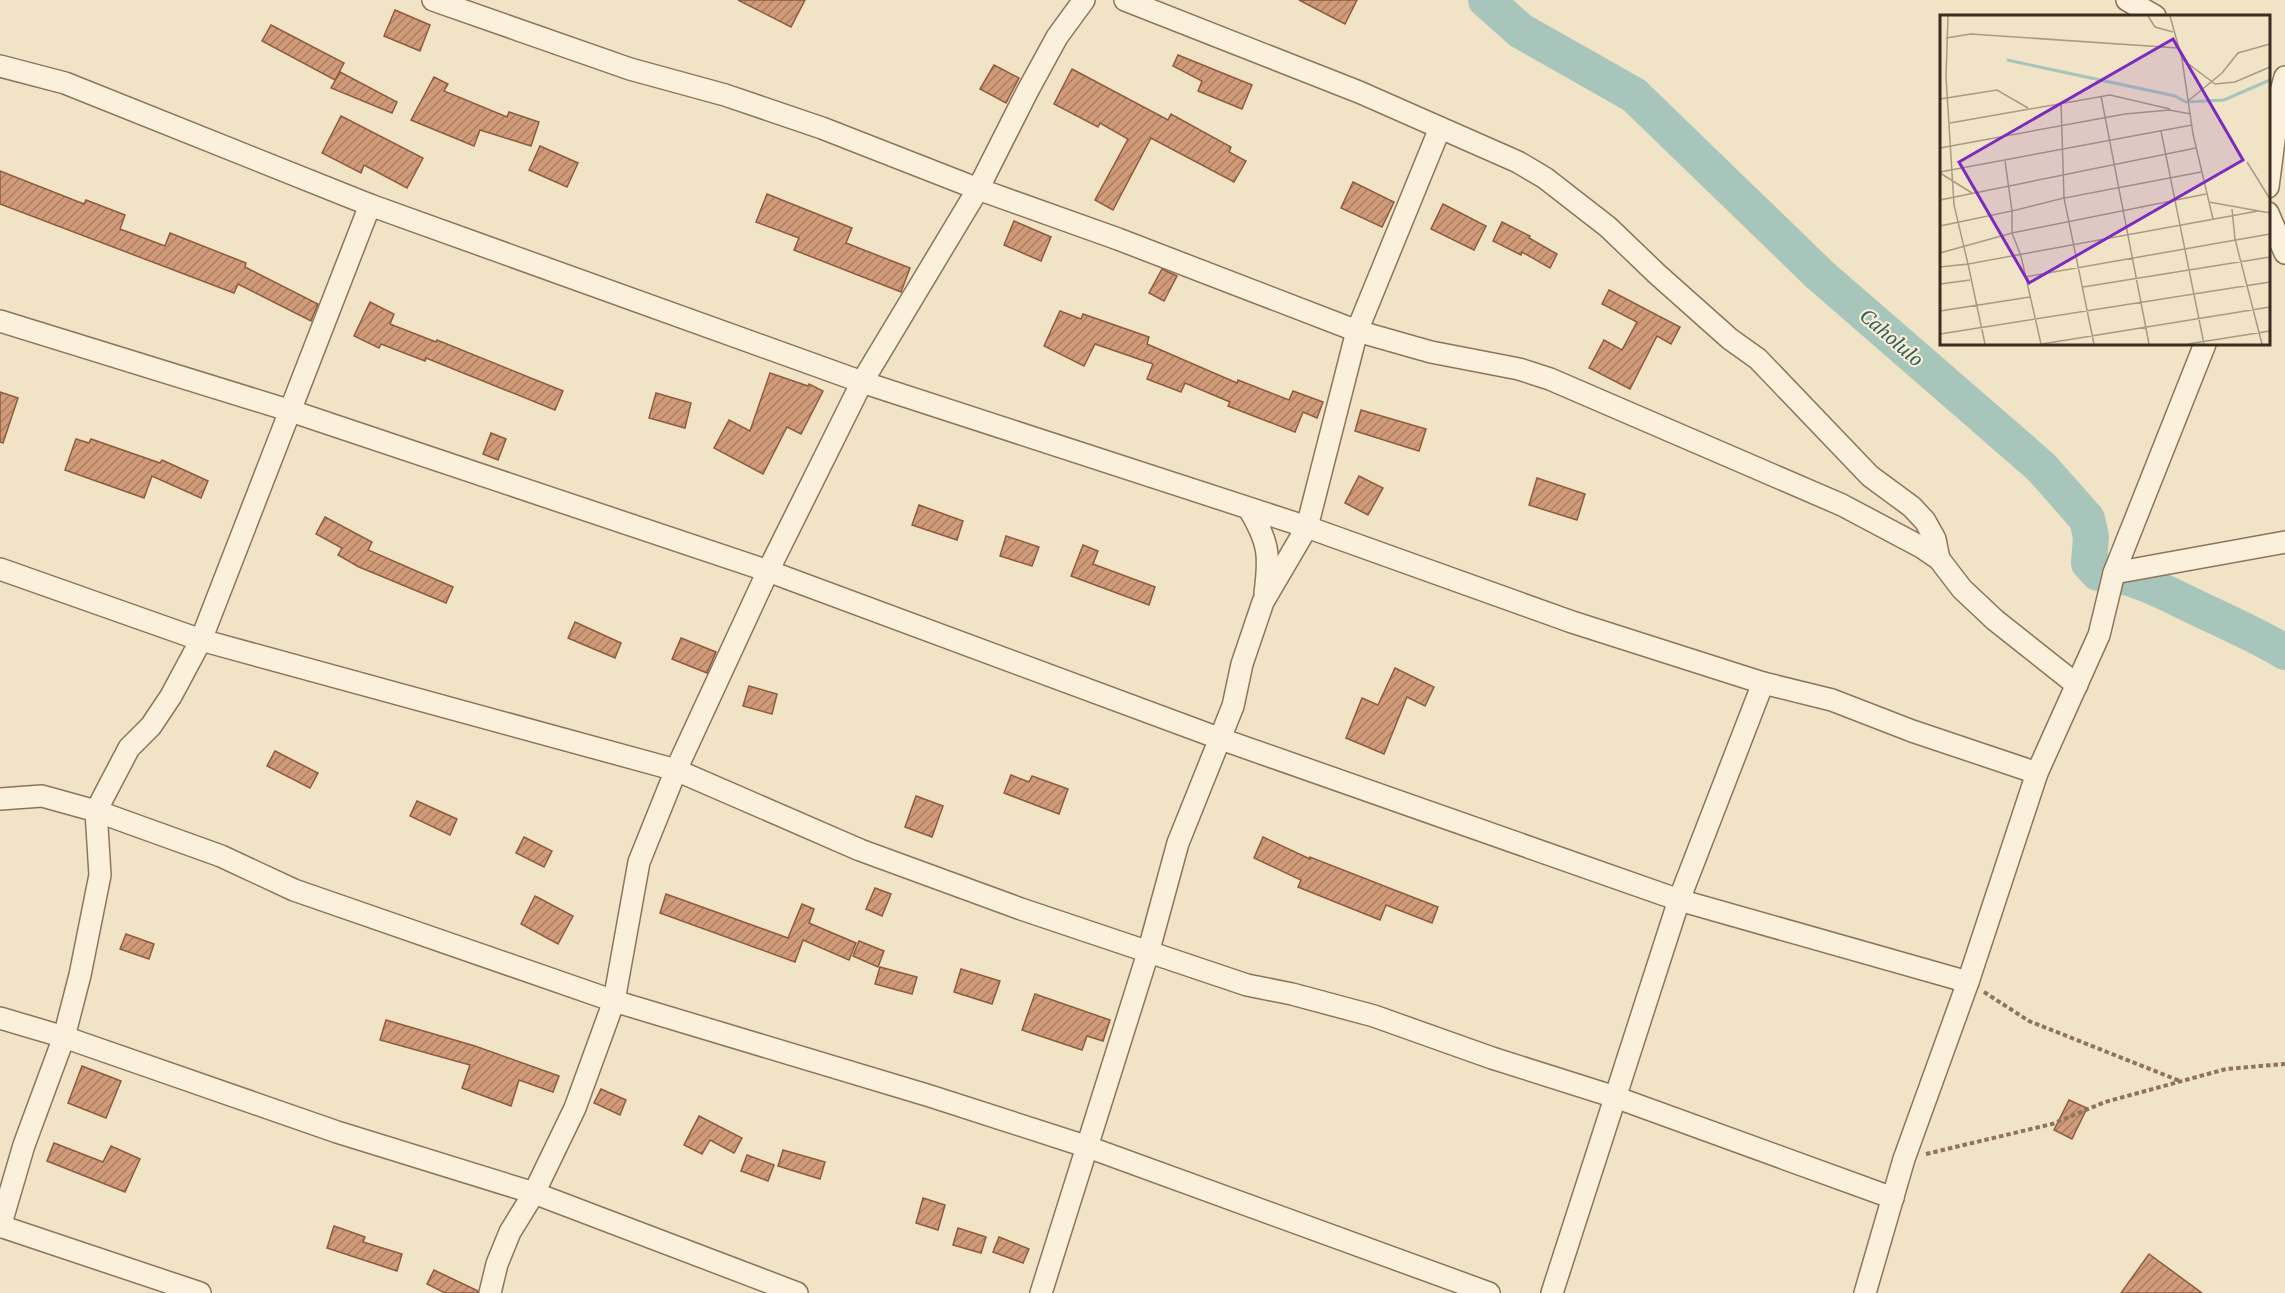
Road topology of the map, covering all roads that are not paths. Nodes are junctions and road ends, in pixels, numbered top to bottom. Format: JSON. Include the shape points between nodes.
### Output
{"nodes":[{"id":1,"x":433,"y":0,"type":"edge"},
{"id":2,"x":1084,"y":0,"type":"edge"},
{"id":3,"x":1125,"y":0,"type":"edge"},
{"id":4,"x":2127,"y":0,"type":"edge"},
{"id":5,"x":2153,"y":15,"type":"edge"},
{"id":6,"x":0,"y":66,"type":"edge"},
{"id":7,"x":2278,"y":87,"type":"edge"},
{"id":8,"x":1440,"y":128,"type":"junction"},
{"id":9,"x":2270,"y":167,"type":"edge"},
{"id":10,"x":978,"y":189,"type":"junction"},
{"id":11,"x":370,"y":205,"type":"junction"},
{"id":12,"x":2270,"y":218,"type":"edge"},
{"id":13,"x":2285,"y":253,"type":"edge"},
{"id":14,"x":0,"y":321,"type":"edge"},
{"id":15,"x":1357,"y":331,"type":"junction"},
{"id":16,"x":2205,"y":345,"type":"edge"},
{"id":17,"x":862,"y":382,"type":"junction"},
{"id":18,"x":291,"y":411,"type":"junction"},
{"id":19,"x":1249,"y":509,"type":"junction"},
{"id":20,"x":1307,"y":527,"type":"junction"},
{"id":21,"x":2285,"y":542,"type":"edge"},
{"id":22,"x":1939,"y":560,"type":"junction"},
{"id":23,"x":0,"y":569,"type":"edge"},
{"id":24,"x":768,"y":571,"type":"junction"},
{"id":25,"x":2114,"y":573,"type":"junction"},
{"id":26,"x":1263,"y":602,"type":"junction"},
{"id":27,"x":201,"y":640,"type":"junction"},
{"id":28,"x":1762,"y":683,"type":"junction"},
{"id":29,"x":2078,"y":685,"type":"junction"},
{"id":30,"x":1221,"y":739,"type":"junction"},
{"id":31,"x":676,"y":770,"type":"junction"},
{"id":32,"x":2037,"y":773,"type":"junction"},
{"id":33,"x":0,"y":799,"type":"edge"},
{"id":34,"x":96,"y":811,"type":"junction"},
{"id":35,"x":1679,"y":900,"type":"junction"},
{"id":36,"x":1148,"y":953,"type":"junction"},
{"id":37,"x":1968,"y":982,"type":"junction"},
{"id":38,"x":614,"y":1001,"type":"junction"},
{"id":39,"x":0,"y":1018,"type":"edge"},
{"id":40,"x":64,"y":1037,"type":"junction"},
{"id":41,"x":1615,"y":1097,"type":"junction"},
{"id":42,"x":1088,"y":1147,"type":"junction"},
{"id":43,"x":534,"y":1193,"type":"junction"},
{"id":44,"x":1893,"y":1198,"type":"junction"},
{"id":45,"x":0,"y":1226,"type":"edge"},
{"id":46,"x":200,"y":1293,"type":"edge"},
{"id":47,"x":490,"y":1293,"type":"edge"},
{"id":48,"x":797,"y":1293,"type":"edge"},
{"id":49,"x":1041,"y":1293,"type":"edge"},
{"id":50,"x":1489,"y":1293,"type":"edge"},
{"id":51,"x":1552,"y":1293,"type":"edge"},
{"id":52,"x":1865,"y":1293,"type":"edge"}],
"edges":[{"from":1,"to":10,"type":"street","via":[[630,69],[822,128]]},
{"from":2,"to":10,"type":"street","via":[[1057,37]]},
{"from":3,"to":8,"type":"street"},
{"from":4,"to":5,"type":"street"},
{"from":6,"to":11,"type":"street","via":[[65,83]]},
{"from":7,"to":9,"type":"street"},
{"from":8,"to":15,"type":"street"},
{"from":8,"to":22,"type":"street","via":[[1534,171],[1608,227],[1656,274],[1758,359],[1870,476],[1912,507],[1935,539]]},
{"from":10,"to":15,"type":"street"},
{"from":10,"to":17,"type":"street"},
{"from":11,"to":17,"type":"street"},
{"from":11,"to":18,"type":"street"},
{"from":12,"to":13,"type":"street"},
{"from":14,"to":18,"type":"street"},
{"from":15,"to":20,"type":"street"},
{"from":15,"to":22,"type":"street","via":[[1550,379],[1842,505]]},
{"from":16,"to":25,"type":"street"},
{"from":17,"to":19,"type":"street"},
{"from":17,"to":24,"type":"street"},
{"from":18,"to":24,"type":"street"},
{"from":18,"to":27,"type":"street"},
{"from":19,"to":20,"type":"street"},
{"from":19,"to":26,"type":"street","via":[[1267,545]]},
{"from":20,"to":26,"type":"street"},
{"from":20,"to":28,"type":"street","via":[[1572,622]]},
{"from":21,"to":25,"type":"street"},
{"from":22,"to":29,"type":"street","via":[[1995,620]]},
{"from":23,"to":27,"type":"street"},
{"from":24,"to":30,"type":"street"},
{"from":24,"to":31,"type":"street"},
{"from":25,"to":29,"type":"street","via":[[2099,635]]},
{"from":26,"to":30,"type":"street"},
{"from":27,"to":31,"type":"street"},
{"from":27,"to":34,"type":"street","via":[[151,726],[129,748]]},
{"from":28,"to":32,"type":"street","via":[[1832,700]]},
{"from":28,"to":35,"type":"street"},
{"from":29,"to":32,"type":"street"},
{"from":30,"to":35,"type":"street"},
{"from":30,"to":36,"type":"street","via":[[1178,843]]},
{"from":31,"to":36,"type":"street","via":[[860,850]]},
{"from":31,"to":38,"type":"street","via":[[639,862]]},
{"from":32,"to":37,"type":"street"},
{"from":33,"to":34,"type":"street","via":[[42,796]]},
{"from":34,"to":38,"type":"street","via":[[221,856],[294,890]]},
{"from":34,"to":40,"type":"street","via":[[100,874]]},
{"from":35,"to":37,"type":"street"},
{"from":35,"to":41,"type":"street"},
{"from":36,"to":41,"type":"street","via":[[1247,985],[1374,1016]]},
{"from":36,"to":42,"type":"street"},
{"from":37,"to":44,"type":"street"},
{"from":38,"to":42,"type":"street"},
{"from":38,"to":43,"type":"street","via":[[575,1108]]},
{"from":39,"to":40,"type":"street"},
{"from":40,"to":43,"type":"street","via":[[337,1132]]},
{"from":40,"to":45,"type":"street","via":[[24,1145]]},
{"from":41,"to":44,"type":"street"},
{"from":41,"to":51,"type":"street"},
{"from":42,"to":49,"type":"street"},
{"from":42,"to":50,"type":"street"},
{"from":43,"to":47,"type":"street","via":[[510,1232]]},
{"from":43,"to":48,"type":"street"},
{"from":44,"to":52,"type":"street"},
{"from":45,"to":46,"type":"street"}]}
